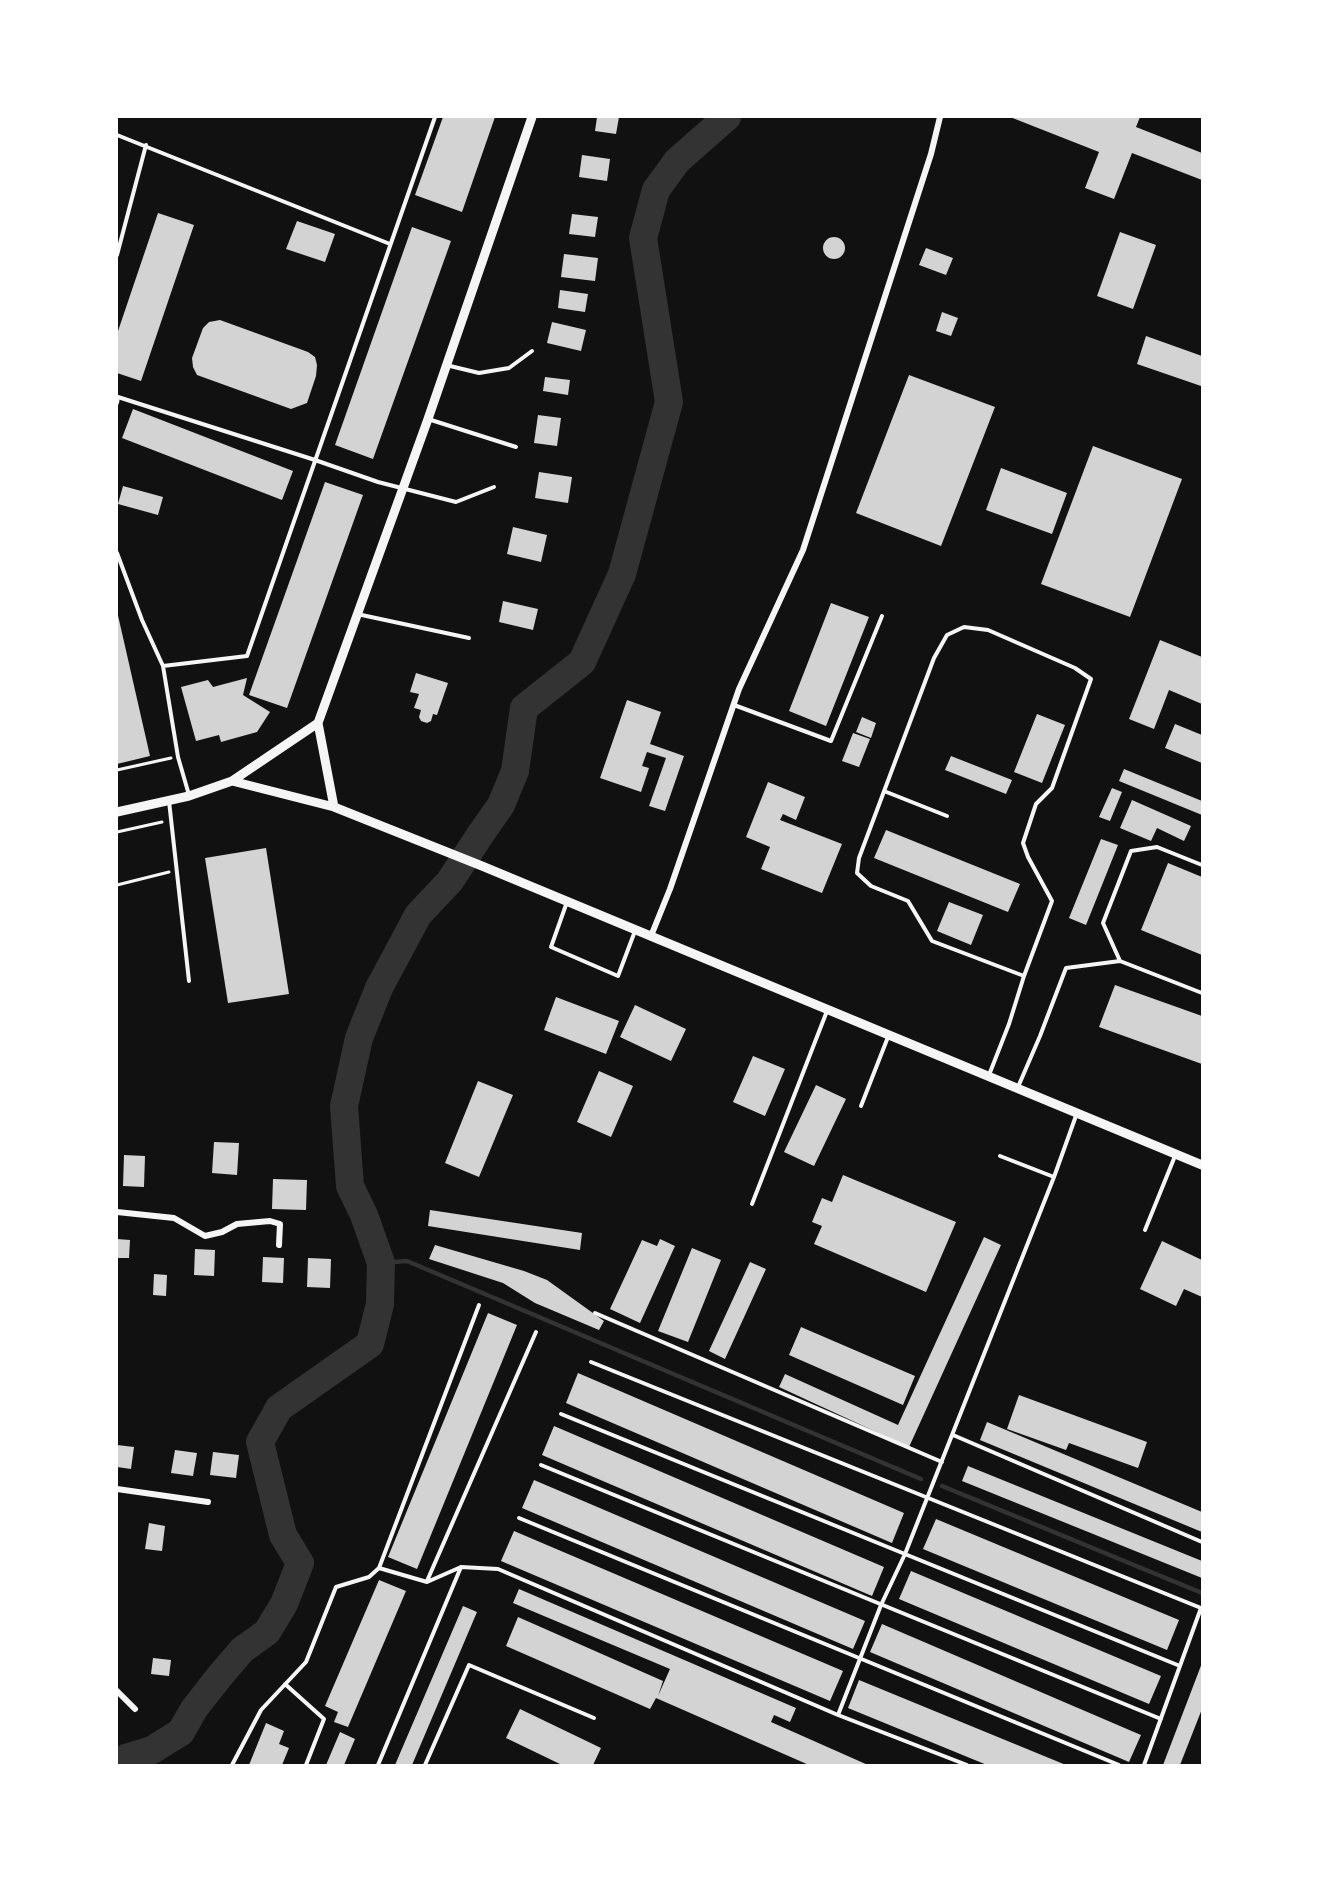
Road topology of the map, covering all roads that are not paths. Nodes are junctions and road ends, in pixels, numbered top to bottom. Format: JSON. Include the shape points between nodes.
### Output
{"nodes":[{"id":1,"x":435,"y":117,"type":"edge"},
{"id":2,"x":532,"y":117,"type":"edge"},
{"id":3,"x":939,"y":117,"type":"edge"},
{"id":4,"x":117,"y":135,"type":"edge"},
{"id":5,"x":146,"y":146,"type":"junction"},
{"id":6,"x":390,"y":244,"type":"junction"},
{"id":7,"x":117,"y":255,"type":"edge"},
{"id":8,"x":532,"y":351,"type":"dead end"},
{"id":9,"x":445,"y":365,"type":"junction"},
{"id":10,"x":118,"y":396,"type":"edge"},
{"id":11,"x":117,"y":403,"type":"edge"},
{"id":12,"x":428,"y":419,"type":"junction"},
{"id":13,"x":516,"y":447,"type":"dead end"},
{"id":14,"x":315,"y":460,"type":"junction"},
{"id":15,"x":494,"y":487,"type":"dead end"},
{"id":16,"x":401,"y":490,"type":"junction"},
{"id":17,"x":117,"y":553,"type":"edge"},
{"id":18,"x":357,"y":614,"type":"junction"},
{"id":19,"x":882,"y":616,"type":"dead end"},
{"id":20,"x":469,"y":638,"type":"dead end"},
{"id":21,"x":163,"y":666,"type":"junction"},
{"id":22,"x":734,"y":705,"type":"junction"},
{"id":23,"x":318,"y":723,"type":"junction"},
{"id":24,"x":232,"y":781,"type":"junction"},
{"id":25,"x":884,"y":791,"type":"junction"},
{"id":26,"x":189,"y":796,"type":"junction"},
{"id":27,"x":169,"y":801,"type":"junction"},
{"id":28,"x":334,"y":807,"type":"junction"},
{"id":29,"x":117,"y":812,"type":"edge"},
{"id":30,"x":947,"y":816,"type":"dead end"},
{"id":31,"x":1202,"y":865,"type":"edge"},
{"id":32,"x":567,"y":901,"type":"junction"},
{"id":33,"x":636,"y":930,"type":"junction"},
{"id":34,"x":651,"y":936,"type":"junction"},
{"id":35,"x":1120,"y":961,"type":"junction"},
{"id":36,"x":1024,"y":976,"type":"junction"},
{"id":37,"x":189,"y":981,"type":"dead end"},
{"id":38,"x":1202,"y":993,"type":"edge"},
{"id":39,"x":827,"y":1011,"type":"junction"},
{"id":40,"x":888,"y":1036,"type":"junction"},
{"id":41,"x":988,"y":1076,"type":"junction"},
{"id":42,"x":1017,"y":1088,"type":"junction"},
{"id":43,"x":861,"y":1106,"type":"dead end"},
{"id":44,"x":1077,"y":1113,"type":"junction"},
{"id":45,"x":1175,"y":1154,"type":"junction"},
{"id":46,"x":1000,"y":1156,"type":"dead end"},
{"id":47,"x":1202,"y":1166,"type":"edge"},
{"id":48,"x":1054,"y":1177,"type":"junction"},
{"id":49,"x":752,"y":1204,"type":"dead end"},
{"id":50,"x":117,"y":1212,"type":"edge"},
{"id":51,"x":1145,"y":1230,"type":"dead end"},
{"id":52,"x":279,"y":1245,"type":"dead end"},
{"id":53,"x":479,"y":1305,"type":"dead end"},
{"id":54,"x":595,"y":1313,"type":"dead end"},
{"id":55,"x":536,"y":1332,"type":"dead end"},
{"id":56,"x":591,"y":1362,"type":"dead end"},
{"id":57,"x":561,"y":1414,"type":"dead end"},
{"id":58,"x":953,"y":1435,"type":"junction"},
{"id":59,"x":942,"y":1462,"type":"junction"},
{"id":60,"x":541,"y":1465,"type":"dead end"},
{"id":61,"x":117,"y":1489,"type":"edge"},
{"id":62,"x":927,"y":1498,"type":"junction"},
{"id":63,"x":208,"y":1502,"type":"dead end"},
{"id":64,"x":519,"y":1518,"type":"dead end"},
{"id":65,"x":1202,"y":1542,"type":"edge"},
{"id":66,"x":905,"y":1554,"type":"junction"},
{"id":67,"x":461,"y":1567,"type":"junction"},
{"id":68,"x":379,"y":1568,"type":"junction"},
{"id":69,"x":427,"y":1582,"type":"junction"},
{"id":70,"x":881,"y":1605,"type":"junction"},
{"id":71,"x":860,"y":1659,"type":"junction"},
{"id":72,"x":1180,"y":1666,"type":"junction"},
{"id":73,"x":285,"y":1684,"type":"junction"},
{"id":74,"x":117,"y":1691,"type":"edge"},
{"id":75,"x":135,"y":1709,"type":"dead end"},
{"id":76,"x":838,"y":1715,"type":"junction"},
{"id":77,"x":594,"y":1718,"type":"dead end"},
{"id":78,"x":1161,"y":1719,"type":"junction"},
{"id":79,"x":232,"y":1765,"type":"edge"},
{"id":80,"x":306,"y":1765,"type":"edge"},
{"id":81,"x":378,"y":1765,"type":"edge"},
{"id":82,"x":425,"y":1765,"type":"edge"},
{"id":83,"x":967,"y":1765,"type":"edge"},
{"id":84,"x":1119,"y":1765,"type":"edge"},
{"id":85,"x":1144,"y":1765,"type":"edge"}],
"edges":[{"from":1,"to":6,"type":"lane"},
{"from":2,"to":9,"type":"street"},
{"from":3,"to":22,"type":"street","via":[[931,154],[803,550]]},
{"from":4,"to":5,"type":"lane"},
{"from":5,"to":6,"type":"lane"},
{"from":5,"to":7,"type":"lane"},
{"from":6,"to":14,"type":"lane"},
{"from":8,"to":9,"type":"lane","via":[[509,368],[478,373]]},
{"from":9,"to":12,"type":"street"},
{"from":10,"to":11,"type":"lane"},
{"from":10,"to":14,"type":"lane"},
{"from":12,"to":13,"type":"lane"},
{"from":12,"to":16,"type":"street"},
{"from":14,"to":16,"type":"lane"},
{"from":14,"to":21,"type":"lane","via":[[247,656]]},
{"from":15,"to":16,"type":"lane","via":[[456,502]]},
{"from":16,"to":18,"type":"street"},
{"from":17,"to":21,"type":"lane"},
{"from":18,"to":20,"type":"lane"},
{"from":18,"to":23,"type":"street"},
{"from":19,"to":22,"type":"lane","via":[[831,741]]},
{"from":21,"to":26,"type":"lane","via":[[178,757]]},
{"from":22,"to":34,"type":"street"},
{"from":23,"to":24,"type":"street"},
{"from":23,"to":28,"type":"street"},
{"from":24,"to":26,"type":"street"},
{"from":24,"to":28,"type":"street"},
{"from":25,"to":30,"type":"lane"},
{"from":25,"to":36,"type":"lane","via":[[857,873],[871,886],[908,901],[932,941]]},
{"from":25,"to":36,"type":"lane","via":[[934,658],[947,635],[964,627],[988,630],[1075,668],[1091,679],[1052,788],[1036,804],[1023,843],[1052,901]]},
{"from":26,"to":27,"type":"street"},
{"from":27,"to":29,"type":"street"},
{"from":27,"to":37,"type":"lane"},
{"from":28,"to":32,"type":"street"},
{"from":31,"to":35,"type":"lane","via":[[1158,847],[1131,851],[1103,923]]},
{"from":32,"to":33,"type":"street"},
{"from":32,"to":33,"type":"lane","via":[[551,947],[618,976]]},
{"from":33,"to":34,"type":"street"},
{"from":34,"to":39,"type":"street"},
{"from":35,"to":38,"type":"lane"},
{"from":35,"to":42,"type":"lane","via":[[1066,968]]},
{"from":36,"to":41,"type":"lane"},
{"from":39,"to":40,"type":"street"},
{"from":39,"to":49,"type":"lane"},
{"from":40,"to":41,"type":"street"},
{"from":40,"to":43,"type":"lane"},
{"from":41,"to":42,"type":"street"},
{"from":42,"to":44,"type":"street"},
{"from":44,"to":45,"type":"street"},
{"from":44,"to":48,"type":"lane"},
{"from":45,"to":47,"type":"street"},
{"from":45,"to":51,"type":"lane"},
{"from":46,"to":48,"type":"lane"},
{"from":48,"to":58,"type":"lane"},
{"from":50,"to":52,"type":"street","via":[[174,1218],[205,1236],[237,1224],[270,1221],[280,1224]]},
{"from":53,"to":68,"type":"lane"},
{"from":54,"to":59,"type":"lane"},
{"from":55,"to":69,"type":"lane"},
{"from":56,"to":62,"type":"lane"},
{"from":57,"to":66,"type":"lane"},
{"from":58,"to":59,"type":"lane"},
{"from":58,"to":65,"type":"lane"},
{"from":59,"to":62,"type":"lane"},
{"from":60,"to":70,"type":"lane"},
{"from":61,"to":63,"type":"street"},
{"from":62,"to":66,"type":"lane"},
{"from":62,"to":72,"type":"lane","via":[[1201,1608]]},
{"from":64,"to":71,"type":"lane"},
{"from":66,"to":70,"type":"lane"},
{"from":66,"to":72,"type":"lane"},
{"from":67,"to":69,"type":"lane"},
{"from":67,"to":76,"type":"lane","via":[[498,1569]]},
{"from":67,"to":81,"type":"lane"},
{"from":68,"to":69,"type":"lane"},
{"from":68,"to":73,"type":"lane","via":[[369,1577],[336,1587],[306,1662]]},
{"from":70,"to":71,"type":"lane"},
{"from":70,"to":78,"type":"lane"},
{"from":71,"to":76,"type":"lane"},
{"from":71,"to":84,"type":"lane"},
{"from":72,"to":78,"type":"lane"},
{"from":73,"to":79,"type":"lane","via":[[261,1710]]},
{"from":73,"to":80,"type":"lane","via":[[324,1719]]},
{"from":74,"to":75,"type":"street"},
{"from":76,"to":83,"type":"lane"},
{"from":77,"to":82,"type":"lane","via":[[469,1665]]},
{"from":78,"to":85,"type":"lane"}]}
